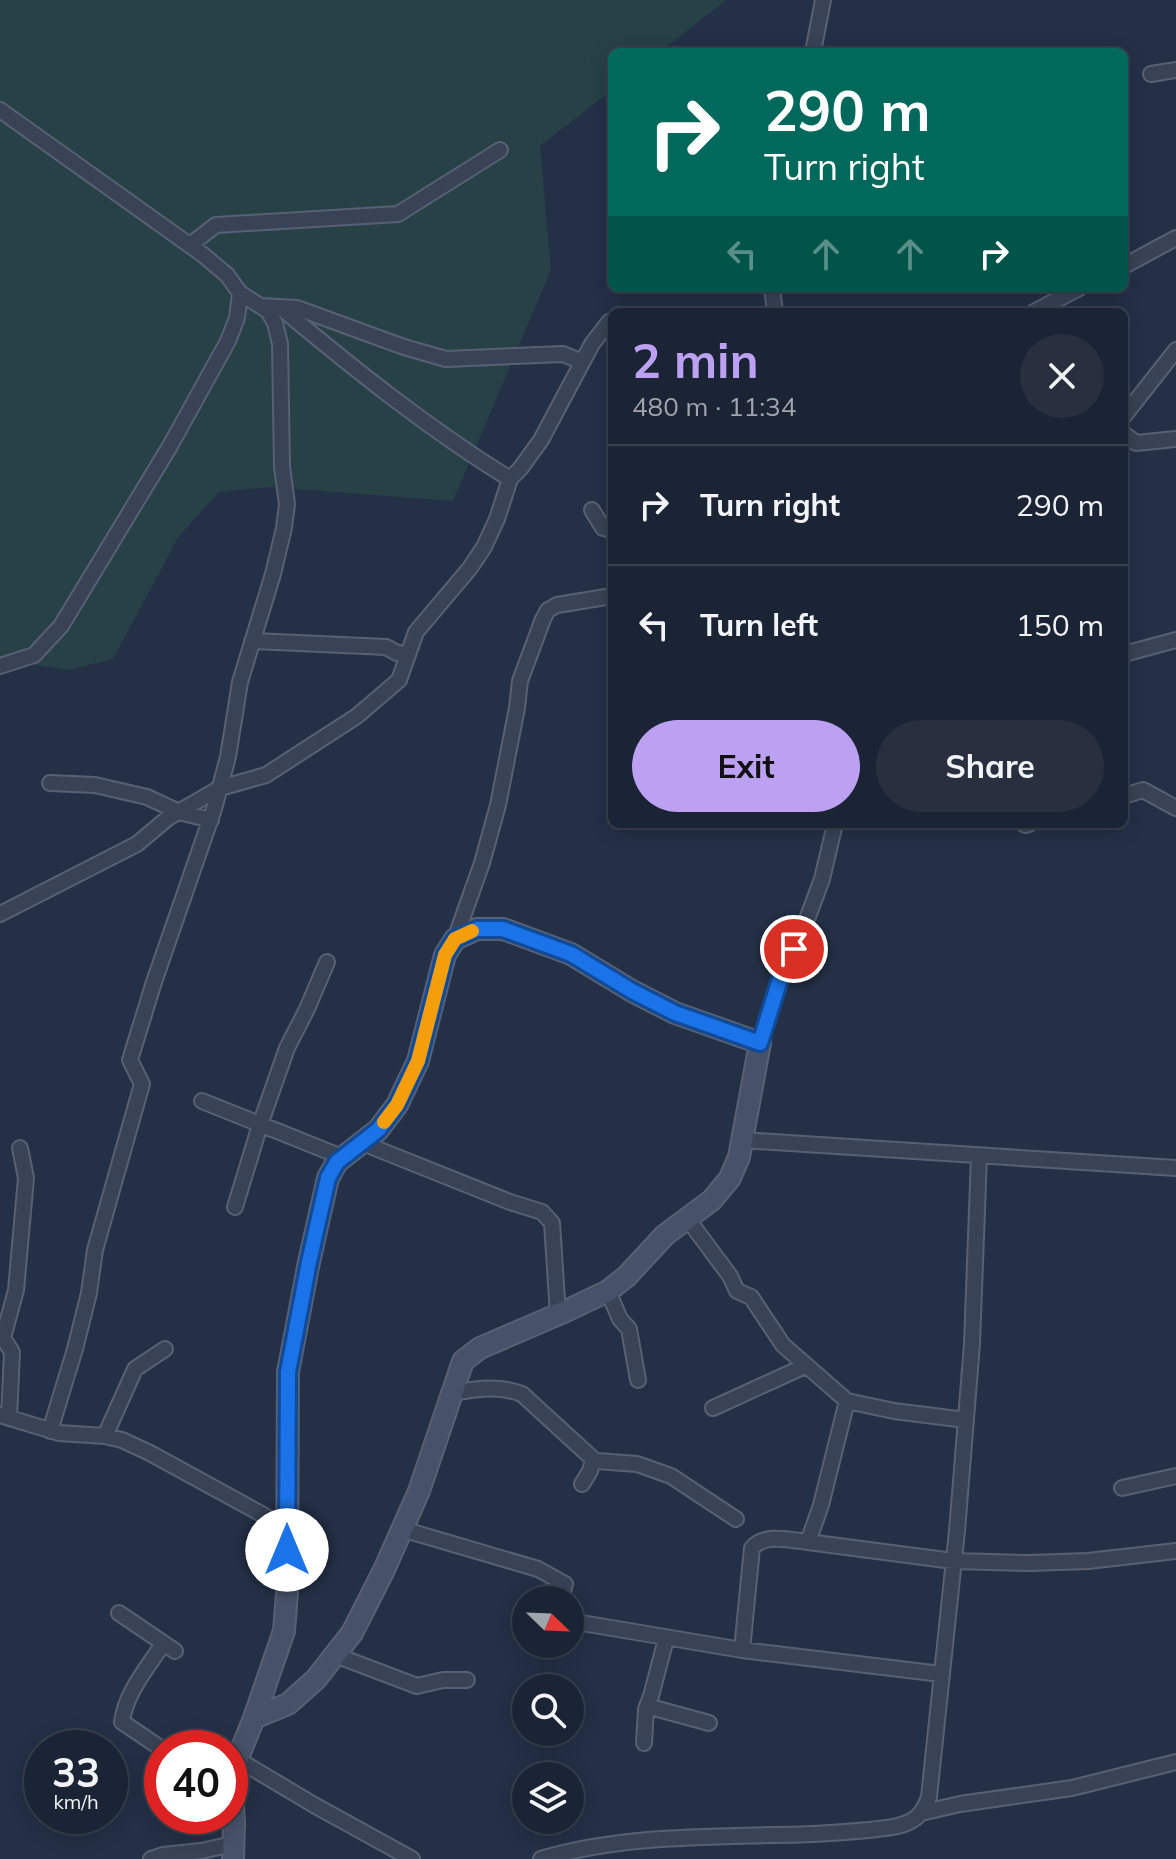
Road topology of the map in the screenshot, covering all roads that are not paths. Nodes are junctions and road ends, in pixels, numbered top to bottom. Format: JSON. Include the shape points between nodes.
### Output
{"nodes":[{"id":1,"x":823,"y":0,"type":"edge"},
{"id":2,"x":814,"y":48,"type":"edge"},
{"id":3,"x":1176,"y":70,"type":"edge"},
{"id":4,"x":1151,"y":74,"type":"dead end"},
{"id":5,"x":0,"y":110,"type":"edge"},
{"id":6,"x":500,"y":150,"type":"dead end"},
{"id":7,"x":1176,"y":238,"type":"edge"},
{"id":8,"x":190,"y":245,"type":"junction"},
{"id":9,"x":1128,"y":264,"type":"edge"},
{"id":10,"x":1072,"y":292,"type":"edge"},
{"id":11,"x":240,"y":293,"type":"junction"},
{"id":12,"x":260,"y":306,"type":"junction"},
{"id":13,"x":281,"y":308,"type":"junction"},
{"id":14,"x":1042,"y":308,"type":"edge"},
{"id":15,"x":608,"y":323,"type":"edge"},
{"id":16,"x":1176,"y":350,"type":"edge"},
{"id":17,"x":582,"y":362,"type":"junction"},
{"id":18,"x":1128,"y":411,"type":"edge"},
{"id":19,"x":1128,"y":437,"type":"edge"},
{"id":20,"x":1176,"y":439,"type":"edge"},
{"id":21,"x":510,"y":479,"type":"junction"},
{"id":22,"x":592,"y":510,"type":"dead end"},
{"id":23,"x":608,"y":529,"type":"edge"},
{"id":24,"x":608,"y":597,"type":"edge"},
{"id":25,"x":1176,"y":640,"type":"edge"},
{"id":26,"x":252,"y":641,"type":"junction"},
{"id":27,"x":1128,"y":653,"type":"edge"},
{"id":28,"x":408,"y":654,"type":"junction"},
{"id":29,"x":0,"y":666,"type":"edge"},
{"id":30,"x":50,"y":783,"type":"dead end"},
{"id":31,"x":220,"y":788,"type":"junction"},
{"id":32,"x":1128,"y":795,"type":"edge"},
{"id":33,"x":1176,"y":808,"type":"edge"},
{"id":34,"x":179,"y":812,"type":"junction"},
{"id":35,"x":211,"y":820,"type":"junction"},
{"id":36,"x":834,"y":828,"type":"edge"},
{"id":37,"x":0,"y":914,"type":"edge"},
{"id":38,"x":455,"y":939,"type":"junction"},
{"id":39,"x":327,"y":962,"type":"dead end"},
{"id":40,"x":760,"y":1043,"type":"junction"},
{"id":41,"x":202,"y":1101,"type":"dead end"},
{"id":42,"x":260,"y":1125,"type":"junction"},
{"id":43,"x":742,"y":1140,"type":"junction"},
{"id":44,"x":360,"y":1142,"type":"junction"},
{"id":45,"x":20,"y":1148,"type":"dead end"},
{"id":46,"x":979,"y":1156,"type":"junction"},
{"id":47,"x":342,"y":1157,"type":"junction"},
{"id":48,"x":1176,"y":1168,"type":"edge"},
{"id":49,"x":235,"y":1207,"type":"dead end"},
{"id":50,"x":687,"y":1218,"type":"junction"},
{"id":51,"x":608,"y":1291,"type":"junction"},
{"id":52,"x":558,"y":1315,"type":"junction"},
{"id":53,"x":165,"y":1349,"type":"dead end"},
{"id":54,"x":805,"y":1366,"type":"junction"},
{"id":55,"x":638,"y":1380,"type":"dead end"},
{"id":56,"x":452,"y":1393,"type":"junction"},
{"id":57,"x":847,"y":1401,"type":"junction"},
{"id":58,"x":713,"y":1408,"type":"dead end"},
{"id":59,"x":4,"y":1416,"type":"edge"},
{"id":60,"x":966,"y":1420,"type":"junction"},
{"id":61,"x":50,"y":1431,"type":"junction"},
{"id":62,"x":105,"y":1436,"type":"junction"},
{"id":63,"x":593,"y":1459,"type":"junction"},
{"id":64,"x":1176,"y":1476,"type":"edge"},
{"id":65,"x":582,"y":1484,"type":"dead end"},
{"id":66,"x":1122,"y":1488,"type":"dead end"},
{"id":67,"x":736,"y":1519,"type":"dead end"},
{"id":68,"x":287,"y":1528,"type":"junction"},
{"id":69,"x":402,"y":1529,"type":"junction"},
{"id":70,"x":808,"y":1542,"type":"junction"},
{"id":71,"x":1176,"y":1551,"type":"edge"},
{"id":72,"x":953,"y":1561,"type":"junction"},
{"id":73,"x":564,"y":1586,"type":"edge"},
{"id":74,"x":119,"y":1613,"type":"dead end"},
{"id":75,"x":584,"y":1624,"type":"edge"},
{"id":76,"x":666,"y":1639,"type":"junction"},
{"id":77,"x":742,"y":1650,"type":"junction"},
{"id":78,"x":335,"y":1655,"type":"junction"},
{"id":79,"x":941,"y":1674,"type":"junction"},
{"id":80,"x":467,"y":1680,"type":"dead end"},
{"id":81,"x":647,"y":1706,"type":"junction"},
{"id":82,"x":254,"y":1718,"type":"junction"},
{"id":83,"x":709,"y":1723,"type":"dead end"},
{"id":84,"x":248,"y":1732,"type":"edge"},
{"id":85,"x":144,"y":1737,"type":"edge"},
{"id":86,"x":644,"y":1743,"type":"dead end"},
{"id":87,"x":1176,"y":1762,"type":"edge"},
{"id":88,"x":248,"y":1766,"type":"edge"},
{"id":89,"x":921,"y":1813,"type":"junction"},
{"id":90,"x":233,"y":1851,"type":"edge"},
{"id":91,"x":151,"y":1859,"type":"edge"},
{"id":92,"x":412,"y":1859,"type":"edge"},
{"id":93,"x":541,"y":1859,"type":"edge"}],
"edges":[{"from":1,"to":2,"type":"street"},
{"from":3,"to":4,"type":"street"},
{"from":5,"to":8,"type":"street"},
{"from":6,"to":8,"type":"street","via":[[398,214],[216,225]]},
{"from":7,"to":9,"type":"street"},
{"from":8,"to":11,"type":"street"},
{"from":10,"to":14,"type":"street"},
{"from":11,"to":12,"type":"street"},
{"from":11,"to":29,"type":"street","via":[[228,341],[61,626],[34,655]]},
{"from":12,"to":13,"type":"street"},
{"from":12,"to":26,"type":"street","via":[[275,323],[280,344],[287,504]]},
{"from":13,"to":17,"type":"street","via":[[297,308],[446,359],[563,354]]},
{"from":13,"to":21,"type":"street","via":[[459,448]]},
{"from":15,"to":17,"type":"street"},
{"from":16,"to":18,"type":"street"},
{"from":17,"to":21,"type":"street","via":[[541,440]]},
{"from":19,"to":20,"type":"street","via":[[1136,443]]},
{"from":21,"to":28,"type":"street","via":[[484,547],[416,632]]},
{"from":22,"to":23,"type":"street"},
{"from":24,"to":38,"type":"street","via":[[557,605],[543,619],[520,681],[498,805]]},
{"from":25,"to":27,"type":"street"},
{"from":26,"to":28,"type":"street","via":[[386,647]]},
{"from":26,"to":31,"type":"street"},
{"from":28,"to":31,"type":"street","via":[[399,680],[357,716],[266,775]]},
{"from":30,"to":34,"type":"street","via":[[95,785],[147,797]]},
{"from":31,"to":34,"type":"street"},
{"from":31,"to":35,"type":"street"},
{"from":32,"to":33,"type":"street","via":[[1143,790]]},
{"from":34,"to":35,"type":"street"},
{"from":34,"to":37,"type":"street","via":[[137,844]]},
{"from":35,"to":61,"type":"street","via":[[130,1060],[142,1084]]},
{"from":36,"to":40,"type":"street","via":[[822,879],[781,976]]},
{"from":38,"to":40,"type":"street","via":[[477,929],[503,929],[571,954],[675,1013]]},
{"from":38,"to":44,"type":"street","via":[[445,955],[418,1061],[397,1105],[378,1130]]},
{"from":39,"to":42,"type":"street","via":[[287,1048]]},
{"from":40,"to":43,"type":"street"},
{"from":41,"to":42,"type":"street"},
{"from":42,"to":47,"type":"street"},
{"from":42,"to":49,"type":"street"},
{"from":43,"to":46,"type":"street"},
{"from":43,"to":50,"type":"street","via":[[730,1178]]},
{"from":44,"to":47,"type":"street"},
{"from":44,"to":52,"type":"street","via":[[542,1212],[552,1223]]},
{"from":45,"to":59,"type":"street","via":[[26,1178],[16,1290],[3,1338],[12,1352]]},
{"from":46,"to":48,"type":"street"},
{"from":46,"to":60,"type":"street"},
{"from":47,"to":68,"type":"street","via":[[328,1178],[288,1372]]},
{"from":50,"to":51,"type":"street"},
{"from":50,"to":54,"type":"street","via":[[737,1291],[751,1297],[783,1345]]},
{"from":51,"to":52,"type":"street"},
{"from":51,"to":55,"type":"street","via":[[629,1329]]},
{"from":52,"to":56,"type":"street","via":[[480,1348],[463,1361]]},
{"from":53,"to":62,"type":"street","via":[[135,1369]]},
{"from":54,"to":57,"type":"street"},
{"from":54,"to":58,"type":"street"},
{"from":56,"to":63,"type":"street","via":[[490,1387],[522,1394]]},
{"from":56,"to":69,"type":"street"},
{"from":57,"to":60,"type":"street"},
{"from":57,"to":70,"type":"street"},
{"from":59,"to":61,"type":"street"},
{"from":60,"to":72,"type":"street"},
{"from":61,"to":62,"type":"street"},
{"from":62,"to":68,"type":"street","via":[[150,1453]]},
{"from":63,"to":65,"type":"street"},
{"from":63,"to":67,"type":"street","via":[[637,1464],[671,1476]]},
{"from":64,"to":66,"type":"street"},
{"from":68,"to":82,"type":"street","via":[[284,1631]]},
{"from":69,"to":73,"type":"street","via":[[538,1569]]},
{"from":69,"to":78,"type":"street","via":[[352,1633]]},
{"from":70,"to":72,"type":"street"},
{"from":70,"to":77,"type":"street","via":[[767,1539],[752,1548]]},
{"from":71,"to":72,"type":"street","via":[[1088,1561]]},
{"from":72,"to":79,"type":"street"},
{"from":74,"to":85,"type":"street","via":[[169,1648],[139,1680],[123,1710],[122,1722]]},
{"from":75,"to":76,"type":"street"},
{"from":76,"to":77,"type":"street"},
{"from":76,"to":81,"type":"street"},
{"from":77,"to":79,"type":"street"},
{"from":78,"to":80,"type":"street","via":[[417,1686]]},
{"from":78,"to":82,"type":"street","via":[[288,1704]]},
{"from":79,"to":89,"type":"street","via":[[929,1797]]},
{"from":81,"to":83,"type":"street"},
{"from":81,"to":86,"type":"street"},
{"from":82,"to":84,"type":"street"},
{"from":87,"to":89,"type":"street","via":[[1072,1788]]},
{"from":88,"to":92,"type":"street"},
{"from":89,"to":93,"type":"street","via":[[894,1827],[631,1841]]},
{"from":90,"to":91,"type":"street"}]}
